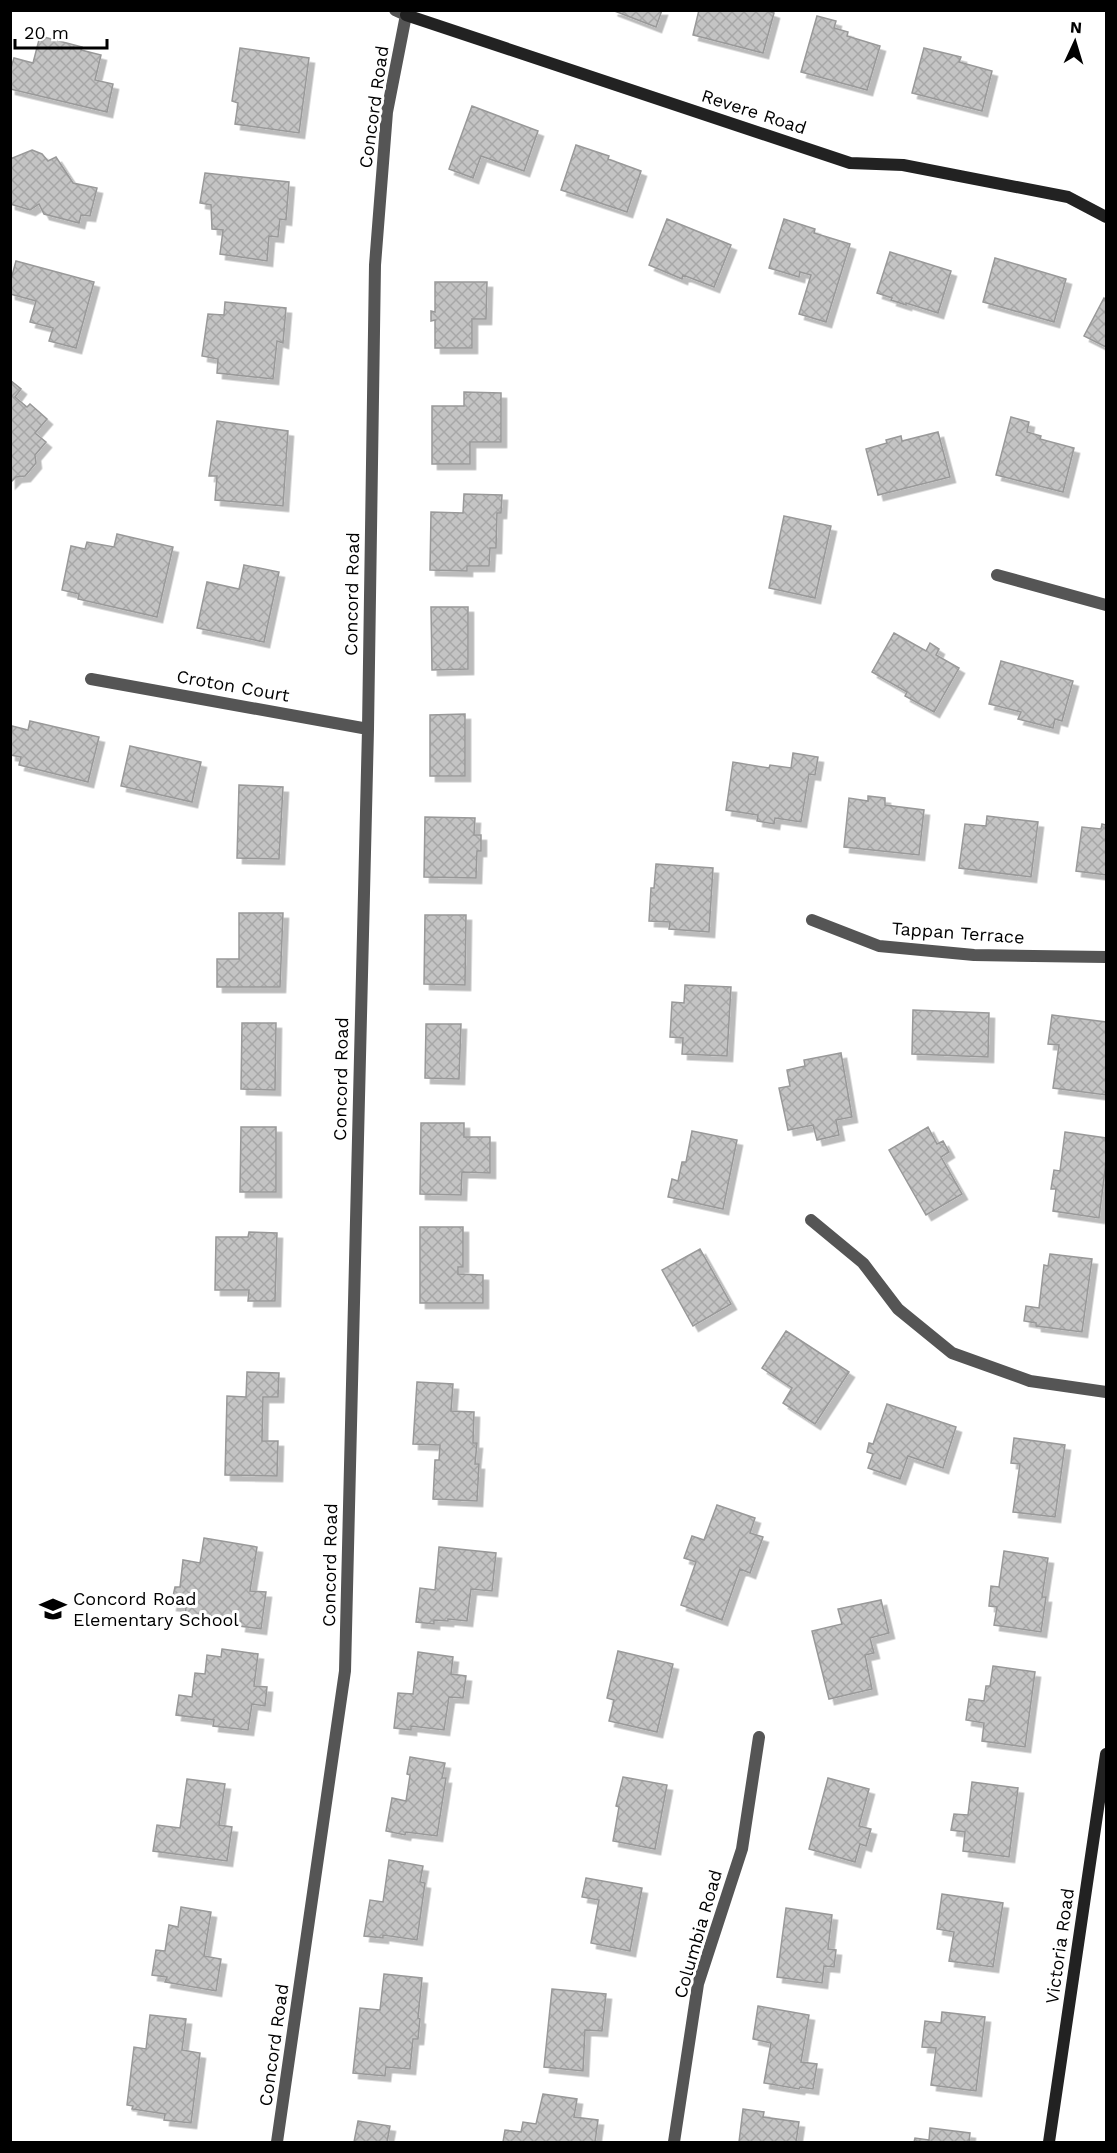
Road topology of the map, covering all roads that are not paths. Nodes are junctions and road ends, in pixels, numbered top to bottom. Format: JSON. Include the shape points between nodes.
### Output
{"nodes":[{"id":1,"x":401,"y":13,"type":"edge"},
{"id":2,"x":1107,"y":218,"type":"edge"},
{"id":3,"x":997,"y":574,"type":"dead end"},
{"id":4,"x":1107,"y":605,"type":"edge"},
{"id":5,"x":91,"y":679,"type":"dead end"},
{"id":6,"x":368,"y":729,"type":"junction"},
{"id":7,"x":812,"y":920,"type":"dead end"},
{"id":8,"x":1107,"y":957,"type":"edge"},
{"id":9,"x":811,"y":1220,"type":"dead end"},
{"id":10,"x":1107,"y":1392,"type":"edge"},
{"id":11,"x":759,"y":1737,"type":"dead end"},
{"id":12,"x":1107,"y":1754,"type":"edge"},
{"id":13,"x":277,"y":2142,"type":"edge"},
{"id":14,"x":674,"y":2142,"type":"edge"},
{"id":15,"x":1049,"y":2142,"type":"edge"}],
"edges":[{"from":1,"to":2,"type":"street","name":"Revere Road","via":[[850,163],[903,165],[1068,197]]},
{"from":1,"to":6,"type":"street","name":"Concord Road","via":[[387,112],[375,265]]},
{"from":3,"to":4,"type":"street"},
{"from":5,"to":6,"type":"street","name":"Croton Court"},
{"from":6,"to":13,"type":"street","name":"Concord Road","via":[[345,1671]]},
{"from":7,"to":8,"type":"street","name":"Tappan Terrace","via":[[879,946],[974,955]]},
{"from":9,"to":10,"type":"street","via":[[863,1263],[898,1309],[952,1353],[1030,1381]]},
{"from":11,"to":14,"type":"street","name":"Columbia Road","via":[[742,1849],[698,1984]]},
{"from":12,"to":15,"type":"street","name":"Victoria Road"}]}
